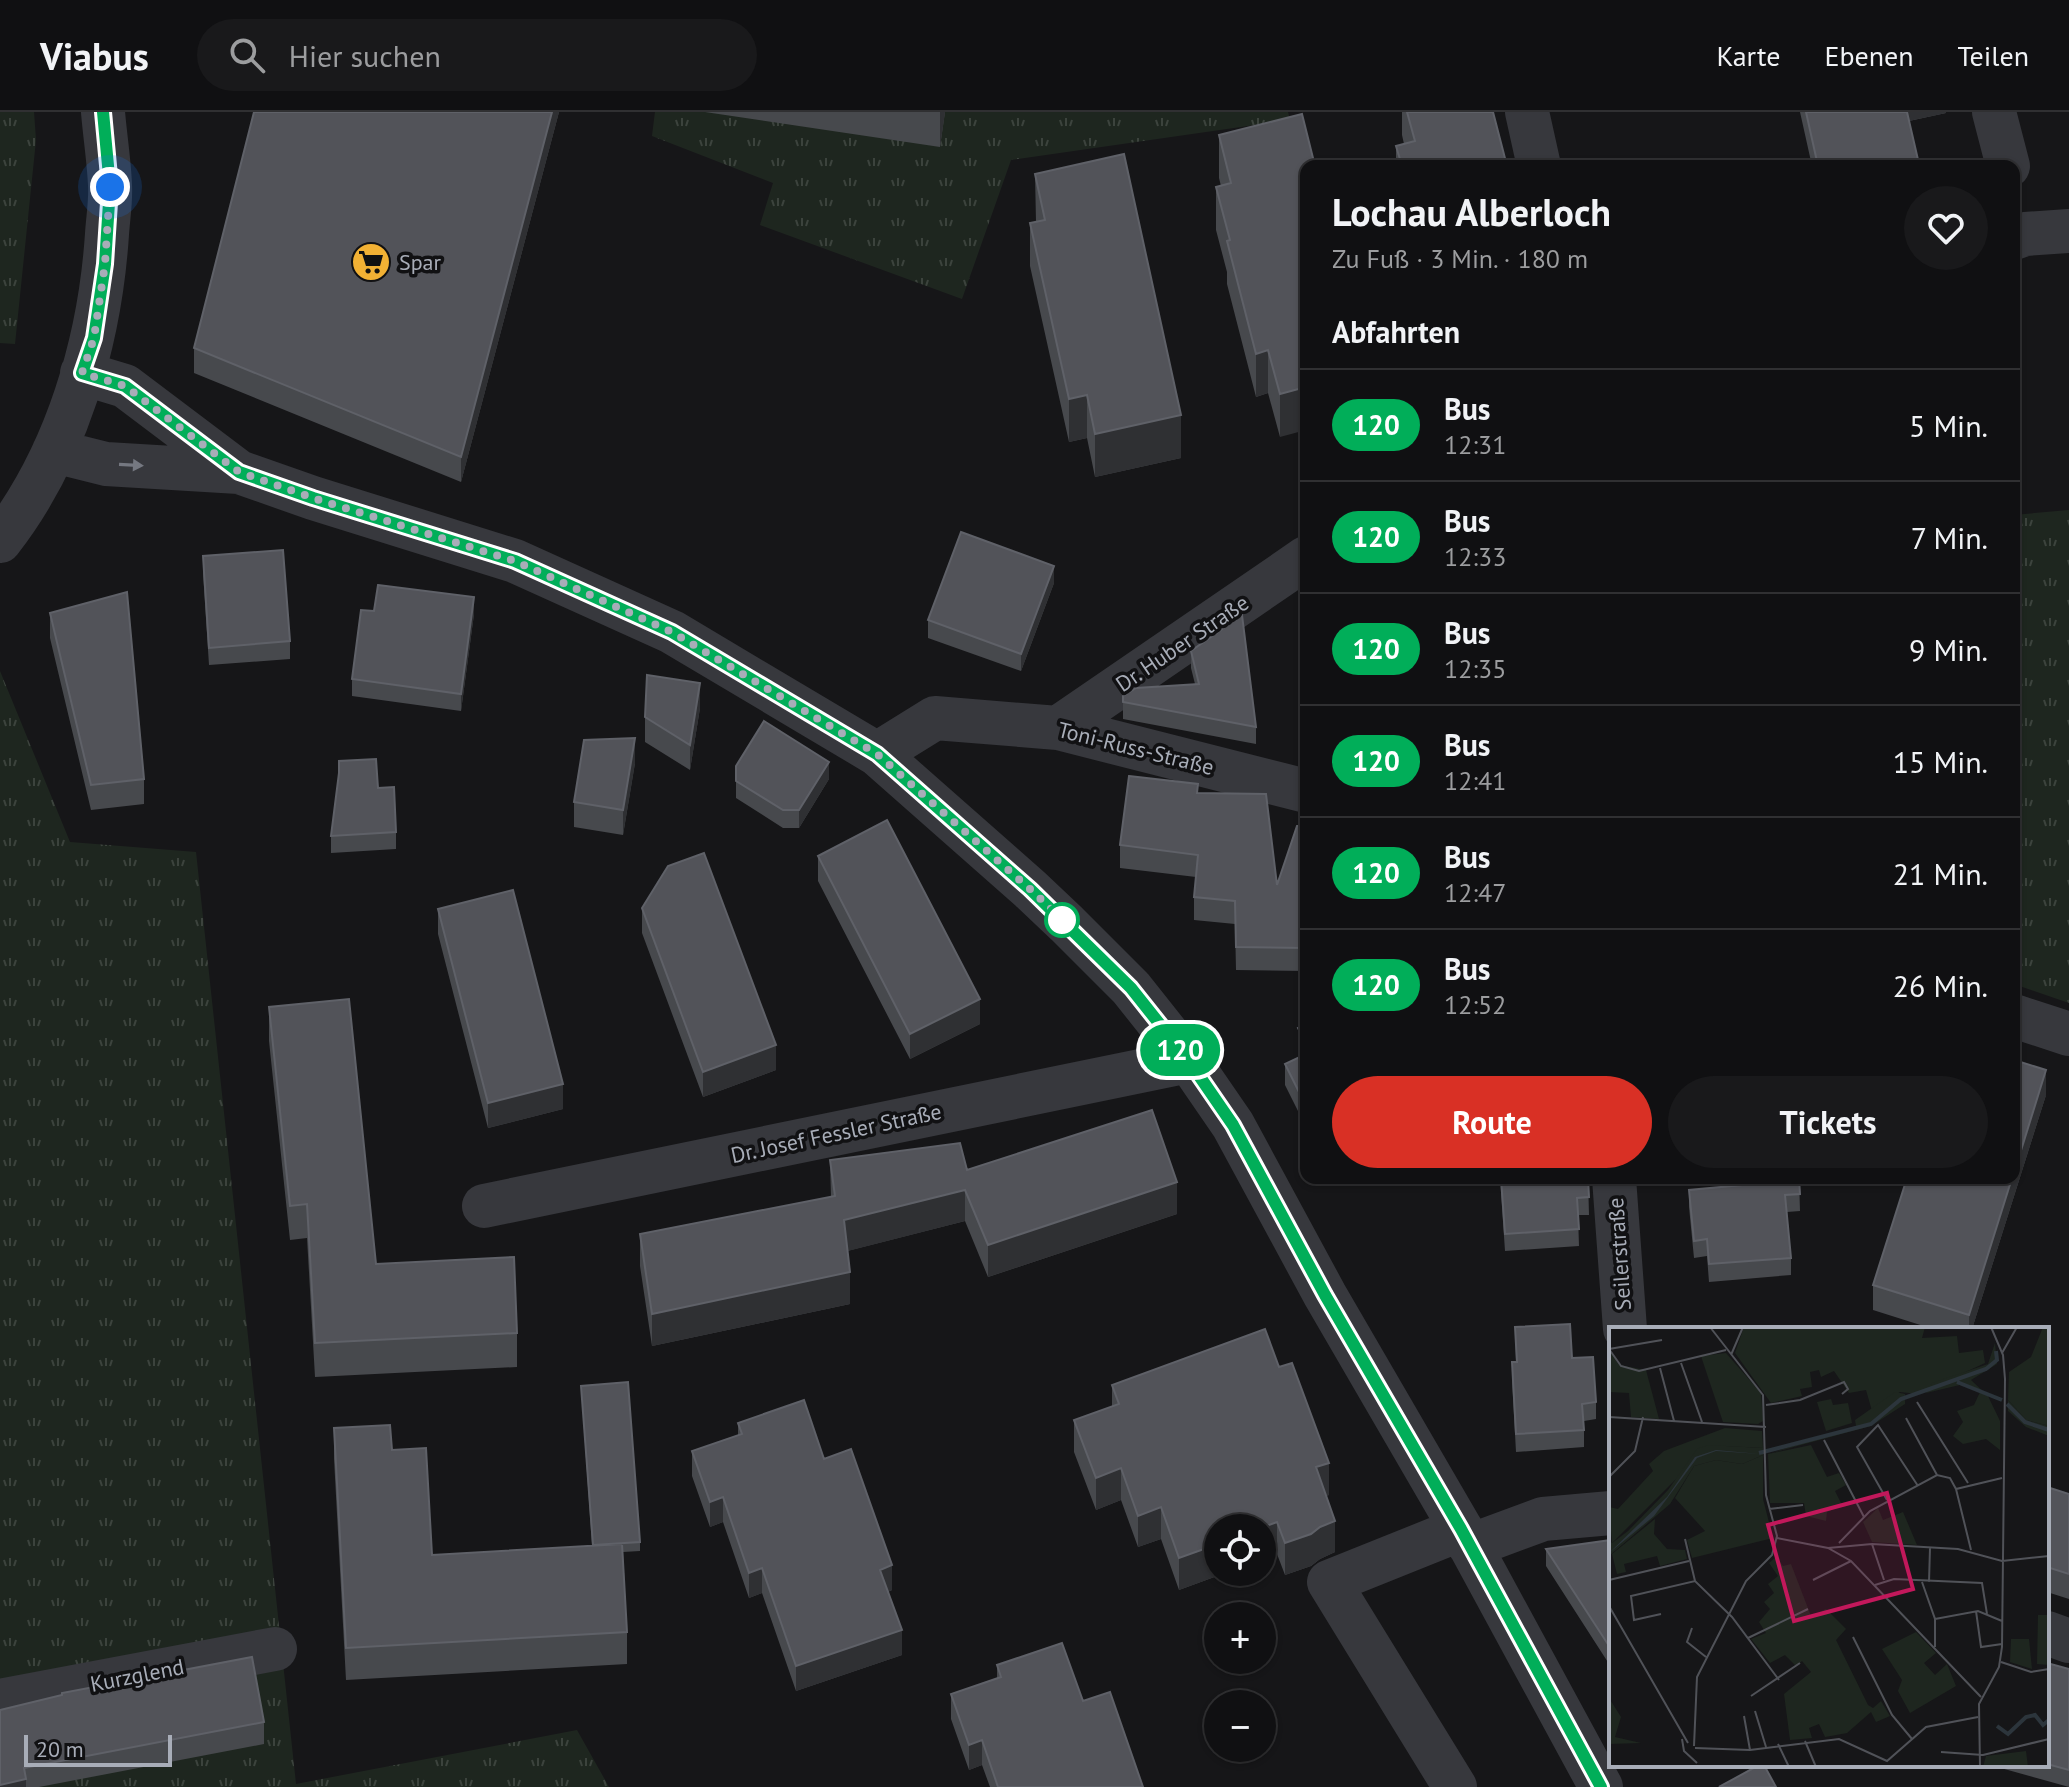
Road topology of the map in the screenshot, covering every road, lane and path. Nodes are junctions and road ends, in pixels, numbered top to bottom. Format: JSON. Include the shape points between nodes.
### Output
{"nodes":[{"id":1,"x":103,"y":112,"type":"edge"},
{"id":2,"x":1527,"y":112,"type":"edge"},
{"id":3,"x":1994,"y":112,"type":"edge"},
{"id":4,"x":1538,"y":160,"type":"edge"},
{"id":5,"x":2006,"y":160,"type":"edge"},
{"id":6,"x":2069,"y":231,"type":"edge"},
{"id":7,"x":2020,"y":236,"type":"edge"},
{"id":8,"x":82,"y":373,"type":"junction"},
{"id":9,"x":54,"y":451,"type":"junction"},
{"id":10,"x":239,"y":472,"type":"junction"},
{"id":11,"x":0,"y":541,"type":"edge"},
{"id":12,"x":1300,"y":562,"type":"edge"},
{"id":13,"x":1058,"y":728,"type":"junction"},
{"id":14,"x":877,"y":754,"type":"junction"},
{"id":15,"x":1300,"y":789,"type":"edge"},
{"id":16,"x":2020,"y":1018,"type":"edge"},
{"id":17,"x":2069,"y":1034,"type":"edge"},
{"id":18,"x":1189,"y":1061,"type":"junction"},
{"id":19,"x":1614,"y":1184,"type":"edge"},
{"id":20,"x":484,"y":1206,"type":"dead end"},
{"id":21,"x":1625,"y":1327,"type":"edge"},
{"id":22,"x":1609,"y":1513,"type":"edge"},
{"id":23,"x":1466,"y":1537,"type":"junction"},
{"id":24,"x":2049,"y":1634,"type":"edge"},
{"id":25,"x":2069,"y":1641,"type":"edge"},
{"id":26,"x":275,"y":1649,"type":"dead end"},
{"id":27,"x":0,"y":1701,"type":"edge"},
{"id":28,"x":1455,"y":1787,"type":"edge"},
{"id":29,"x":1601,"y":1787,"type":"edge"}],
"edges":[{"from":1,"to":8,"type":"street","via":[[110,187],[105,264],[94,338]]},
{"from":2,"to":4,"type":"street"},
{"from":3,"to":5,"type":"street"},
{"from":6,"to":7,"type":"street"},
{"from":8,"to":9,"type":"street"},
{"from":8,"to":10,"type":"street","via":[[125,386]]},
{"from":9,"to":10,"type":"street","one_way":true,"via":[[106,464]]},
{"from":9,"to":11,"type":"street"},
{"from":10,"to":14,"type":"street","via":[[515,561],[672,632]]},
{"from":12,"to":13,"type":"street","name":"Dr. Huber Straße"},
{"from":13,"to":14,"type":"street","name":"Toni-Russ-Straße","via":[[935,718]]},
{"from":13,"to":15,"type":"street","name":"Toni-Russ-Straße"},
{"from":14,"to":18,"type":"street","via":[[1067,924],[1131,988]]},
{"from":16,"to":17,"type":"street"},
{"from":18,"to":20,"type":"street","name":"Dr. Josef Fessler Straße"},
{"from":18,"to":23,"type":"street","via":[[1233,1125]]},
{"from":19,"to":21,"type":"street","name":"Seilerstraße"},
{"from":22,"to":23,"type":"street","via":[[1543,1519]]},
{"from":23,"to":28,"type":"street","via":[[1329,1582]]},
{"from":23,"to":29,"type":"street"},
{"from":24,"to":25,"type":"street"},
{"from":26,"to":27,"type":"street","name":"Kurzglend"}]}
